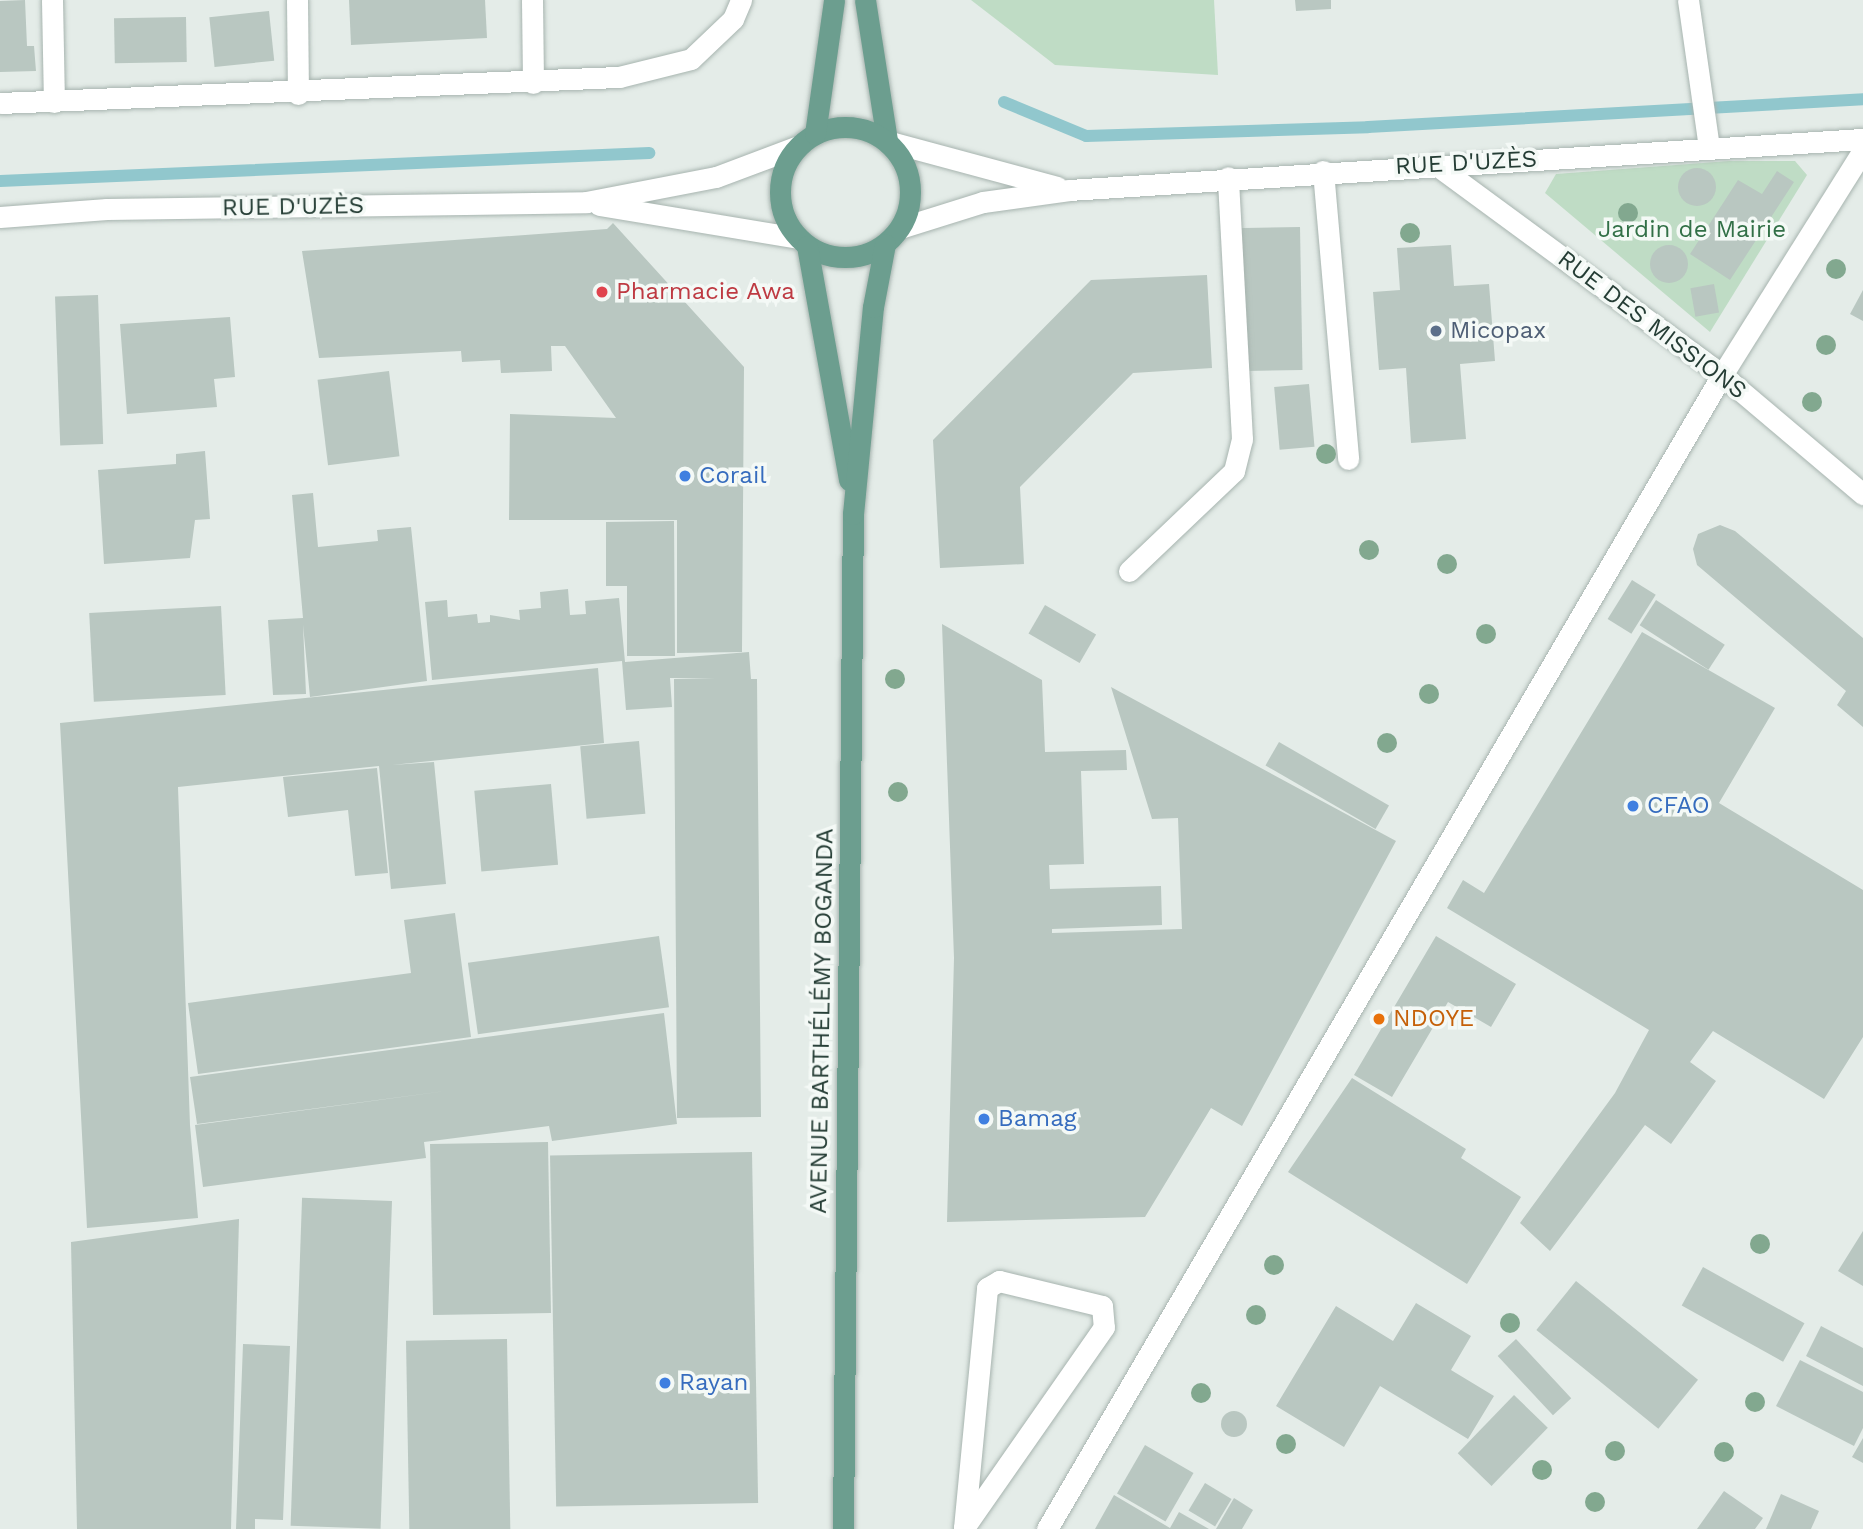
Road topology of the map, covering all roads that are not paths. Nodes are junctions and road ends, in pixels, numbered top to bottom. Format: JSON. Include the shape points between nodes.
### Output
{"nodes":[{"id":1,"x":52,"y":0,"type":"edge"},
{"id":2,"x":297,"y":0,"type":"edge"},
{"id":3,"x":532,"y":0,"type":"edge"},
{"id":4,"x":741,"y":0,"type":"edge"},
{"id":5,"x":834,"y":0,"type":"edge"},
{"id":6,"x":865,"y":0,"type":"edge"},
{"id":7,"x":1688,"y":0,"type":"edge"},
{"id":8,"x":533,"y":83,"type":"junction"},
{"id":9,"x":298,"y":94,"type":"junction"},
{"id":10,"x":54,"y":102,"type":"junction"},
{"id":11,"x":0,"y":103,"type":"edge"},
{"id":12,"x":815,"y":134,"type":"junction"},
{"id":13,"x":1863,"y":139,"type":"edge"},
{"id":14,"x":887,"y":141,"type":"junction"},
{"id":15,"x":796,"y":147,"type":"junction"},
{"id":16,"x":1709,"y":148,"type":"junction"},
{"id":17,"x":1863,"y":150,"type":"edge"},
{"id":18,"x":1435,"y":164,"type":"junction"},
{"id":19,"x":1322,"y":171,"type":"junction"},
{"id":20,"x":1228,"y":177,"type":"junction"},
{"id":21,"x":1069,"y":190,"type":"junction"},
{"id":22,"x":586,"y":202,"type":"junction"},
{"id":23,"x":0,"y":217,"type":"edge"},
{"id":24,"x":892,"y":236,"type":"junction"},
{"id":25,"x":802,"y":242,"type":"junction"},
{"id":26,"x":1722,"y":375,"type":"junction"},
{"id":27,"x":1348,"y":459,"type":"dead end"},
{"id":28,"x":1863,"y":494,"type":"edge"},
{"id":29,"x":853,"y":514,"type":"junction"},
{"id":30,"x":1129,"y":570,"type":"dead end"},
{"id":31,"x":843,"y":1529,"type":"edge"},
{"id":32,"x":964,"y":1529,"type":"edge"},
{"id":33,"x":1047,"y":1529,"type":"edge"}],
"edges":[{"from":1,"to":10,"type":"street"},
{"from":2,"to":9,"type":"street"},
{"from":3,"to":8,"type":"street"},
{"from":4,"to":8,"type":"street","via":[[733,19],[691,59],[618,77]]},
{"from":5,"to":12,"type":"main road"},
{"from":6,"to":14,"type":"main road"},
{"from":7,"to":16,"type":"street"},
{"from":8,"to":9,"type":"street"},
{"from":9,"to":10,"type":"street"},
{"from":10,"to":11,"type":"street"},
{"from":12,"to":14,"type":"main road","via":[[845,126]]},
{"from":12,"to":15,"type":"main road"},
{"from":13,"to":16,"type":"street","name":"RUE D'UZÈS"},
{"from":14,"to":21,"type":"street","name":"RUE D'UZÈS"},
{"from":14,"to":24,"type":"main road","via":[[909,177],[909,203]]},
{"from":15,"to":22,"type":"street","name":"RUE D'UZÈS","via":[[716,177]]},
{"from":15,"to":25,"type":"main road","via":[[783,168],[779,192],[784,217]]},
{"from":16,"to":18,"type":"street","name":"RUE D'UZÈS"},
{"from":17,"to":26,"type":"street"},
{"from":18,"to":19,"type":"street","name":"RUE D'UZÈS"},
{"from":18,"to":26,"type":"street","name":"RUE DES MISSIONS"},
{"from":19,"to":20,"type":"street","name":"RUE D'UZÈS"},
{"from":19,"to":27,"type":"street"},
{"from":20,"to":21,"type":"street","name":"RUE D'UZÈS"},
{"from":20,"to":30,"type":"street","via":[[1242,439],[1234,471]]},
{"from":21,"to":24,"type":"street","name":"RUE D'UZÈS","via":[[983,202]]},
{"from":22,"to":23,"type":"street","name":"RUE D'UZÈS","via":[[107,209]]},
{"from":22,"to":25,"type":"street","name":"RUE D'UZÈS"},
{"from":24,"to":25,"type":"main road","via":[[847,257]]},
{"from":24,"to":29,"type":"main road","name":"AVENUE BARTHÉLÉMY BOGANDA","via":[[873,307]]},
{"from":25,"to":29,"type":"main road","name":"AVENUE BARTHÉLÉMY BOGANDA","via":[[842,418]]},
{"from":26,"to":28,"type":"street","name":"RUE DES MISSIONS"},
{"from":26,"to":33,"type":"street"},
{"from":29,"to":31,"type":"main road","name":"AVENUE BARTHÉLÉMY BOGANDA"},
{"from":32,"to":32,"type":"street","via":[[1104,1326],[1102,1306],[999,1281],[987,1288]]}]}
